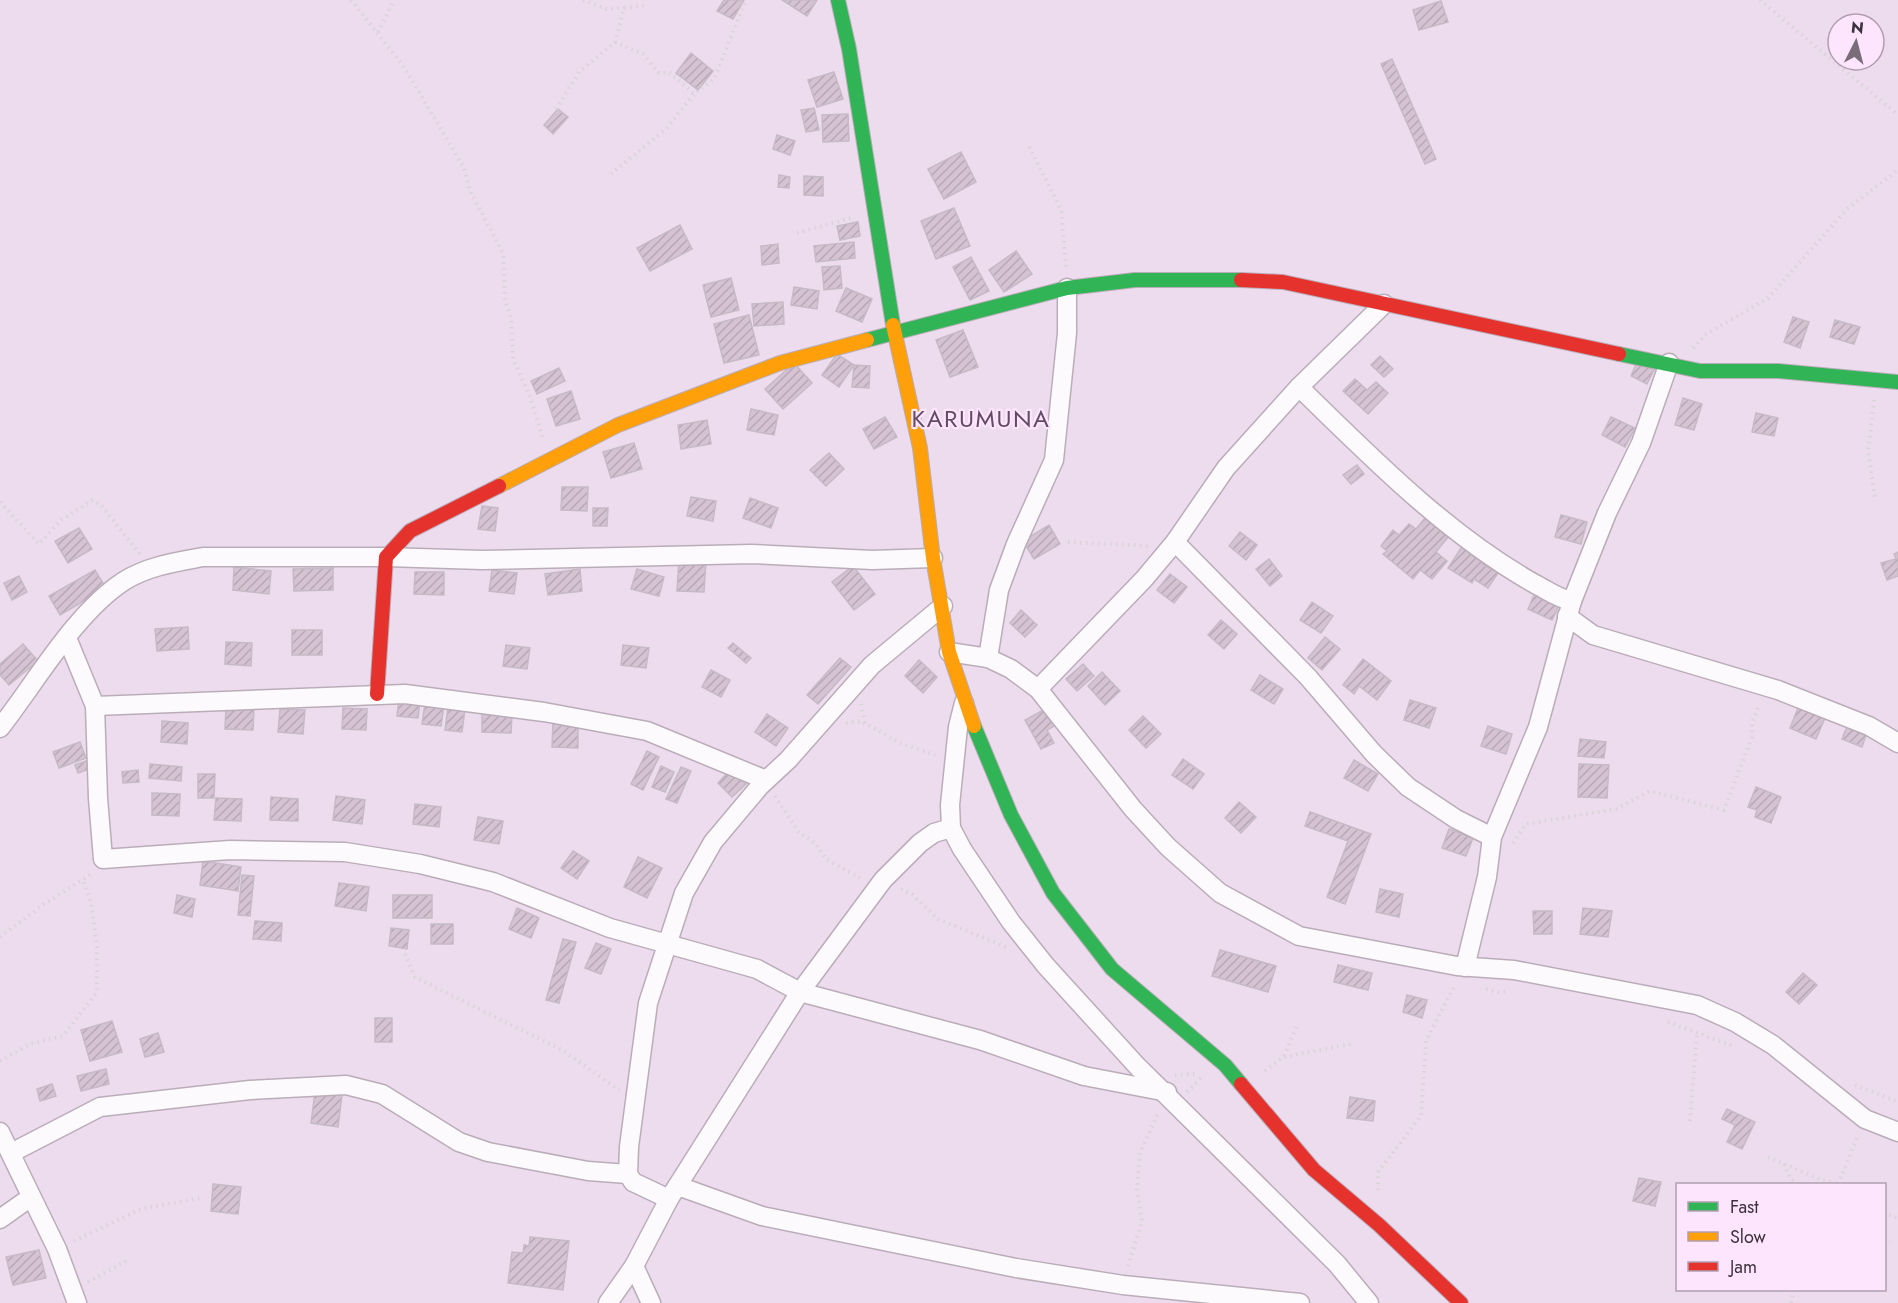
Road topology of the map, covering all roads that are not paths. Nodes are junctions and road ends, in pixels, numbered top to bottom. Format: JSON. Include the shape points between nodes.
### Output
{"nodes":[{"id":1,"x":838,"y":0,"type":"edge"},
{"id":2,"x":1067,"y":288,"type":"junction"},
{"id":3,"x":1384,"y":304,"type":"junction"},
{"id":4,"x":894,"y":332,"type":"junction"},
{"id":5,"x":1672,"y":364,"type":"junction"},
{"id":6,"x":1898,"y":382,"type":"edge"},
{"id":7,"x":1299,"y":387,"type":"junction"},
{"id":8,"x":1172,"y":545,"type":"junction"},
{"id":9,"x":386,"y":557,"type":"junction"},
{"id":10,"x":933,"y":558,"type":"junction"},
{"id":11,"x":944,"y":606,"type":"junction"},
{"id":12,"x":1569,"y":609,"type":"junction"},
{"id":13,"x":67,"y":639,"type":"junction"},
{"id":14,"x":949,"y":652,"type":"junction"},
{"id":15,"x":988,"y":657,"type":"junction"},
{"id":16,"x":1038,"y":689,"type":"junction"},
{"id":17,"x":377,"y":694,"type":"junction"},
{"id":18,"x":965,"y":698,"type":"junction"},
{"id":19,"x":95,"y":706,"type":"junction"},
{"id":20,"x":0,"y":728,"type":"edge"},
{"id":21,"x":1898,"y":743,"type":"edge"},
{"id":22,"x":763,"y":783,"type":"junction"},
{"id":23,"x":951,"y":828,"type":"junction"},
{"id":24,"x":1492,"y":837,"type":"junction"},
{"id":25,"x":669,"y":945,"type":"junction"},
{"id":26,"x":1461,"y":967,"type":"junction"},
{"id":27,"x":800,"y":992,"type":"junction"},
{"id":28,"x":1171,"y":1097,"type":"junction"},
{"id":29,"x":0,"y":1132,"type":"edge"},
{"id":30,"x":1898,"y":1132,"type":"edge"},
{"id":31,"x":11,"y":1153,"type":"junction"},
{"id":32,"x":628,"y":1174,"type":"junction"},
{"id":33,"x":674,"y":1192,"type":"junction"},
{"id":34,"x":31,"y":1197,"type":"junction"},
{"id":35,"x":0,"y":1219,"type":"edge"},
{"id":36,"x":634,"y":1266,"type":"junction"},
{"id":37,"x":74,"y":1297,"type":"edge"},
{"id":38,"x":608,"y":1303,"type":"edge"},
{"id":39,"x":651,"y":1303,"type":"edge"},
{"id":40,"x":1300,"y":1303,"type":"edge"},
{"id":41,"x":1369,"y":1303,"type":"edge"},
{"id":42,"x":1461,"y":1303,"type":"edge"}],
"edges":[{"from":1,"to":4,"type":"main road"},
{"from":2,"to":3,"type":"main road","via":[[1191,278],[1283,282]]},
{"from":2,"to":4,"type":"main road"},
{"from":2,"to":15,"type":"street","via":[[1070,297],[1054,460],[999,590]]},
{"from":3,"to":5,"type":"main road"},
{"from":3,"to":7,"type":"street"},
{"from":4,"to":9,"type":"main road","via":[[780,363],[618,425],[410,531]]},
{"from":4,"to":10,"type":"main road","via":[[920,448]]},
{"from":5,"to":6,"type":"main road","via":[[1700,370],[1778,371]]},
{"from":5,"to":12,"type":"street"},
{"from":7,"to":8,"type":"street","via":[[1226,468]]},
{"from":7,"to":12,"type":"street","via":[[1451,525]]},
{"from":8,"to":16,"type":"street"},
{"from":8,"to":24,"type":"street","via":[[1308,677],[1408,787]]},
{"from":9,"to":10,"type":"street","via":[[482,560],[752,554],[872,560]]},
{"from":9,"to":13,"type":"street","via":[[203,557],[149,569],[123,582],[82,619]]},
{"from":9,"to":17,"type":"main road"},
{"from":10,"to":11,"type":"main road"},
{"from":11,"to":14,"type":"main road"},
{"from":11,"to":22,"type":"street","via":[[872,664]]},
{"from":12,"to":21,"type":"street","via":[[1593,635],[1757,683],[1869,726]]},
{"from":12,"to":24,"type":"street","via":[[1538,727]]},
{"from":13,"to":19,"type":"street"},
{"from":13,"to":20,"type":"street"},
{"from":14,"to":15,"type":"street"},
{"from":14,"to":18,"type":"main road"},
{"from":15,"to":16,"type":"street"},
{"from":16,"to":26,"type":"street","via":[[1133,809],[1168,847],[1220,893],[1299,936]]},
{"from":17,"to":19,"type":"street"},
{"from":17,"to":22,"type":"street","via":[[405,694],[544,712],[647,731]]},
{"from":18,"to":23,"type":"street","via":[[958,727]]},
{"from":18,"to":42,"type":"main road","via":[[983,752],[1011,815],[1053,893],[1112,969],[1225,1065],[1314,1170]]},
{"from":19,"to":25,"type":"street","via":[[103,859],[230,850],[356,854],[420,864],[493,882],[610,928]]},
{"from":22,"to":25,"type":"street","via":[[712,842],[684,893]]},
{"from":23,"to":27,"type":"street","via":[[920,843],[883,880]]},
{"from":23,"to":28,"type":"street","via":[[1011,922],[1046,966]]},
{"from":24,"to":26,"type":"street","via":[[1487,877]]},
{"from":25,"to":27,"type":"street","via":[[757,969]]},
{"from":25,"to":32,"type":"street","via":[[648,1003]]},
{"from":26,"to":30,"type":"street","via":[[1514,970],[1697,1005],[1773,1045],[1865,1119]]},
{"from":27,"to":28,"type":"street","via":[[980,1040],[1084,1076]]},
{"from":27,"to":33,"type":"street"},
{"from":28,"to":41,"type":"street","via":[[1337,1264]]},
{"from":29,"to":31,"type":"street"},
{"from":31,"to":32,"type":"street","via":[[100,1107],[250,1090],[346,1085],[382,1094],[459,1142],[488,1152],[588,1171]]},
{"from":31,"to":34,"type":"street"},
{"from":32,"to":33,"type":"street","via":[[633,1182]]},
{"from":33,"to":36,"type":"street"},
{"from":33,"to":40,"type":"street","via":[[762,1216],[1017,1268],[1123,1285]]},
{"from":34,"to":35,"type":"street"},
{"from":34,"to":37,"type":"street","via":[[57,1249]]},
{"from":36,"to":38,"type":"street"},
{"from":36,"to":39,"type":"street"}]}
